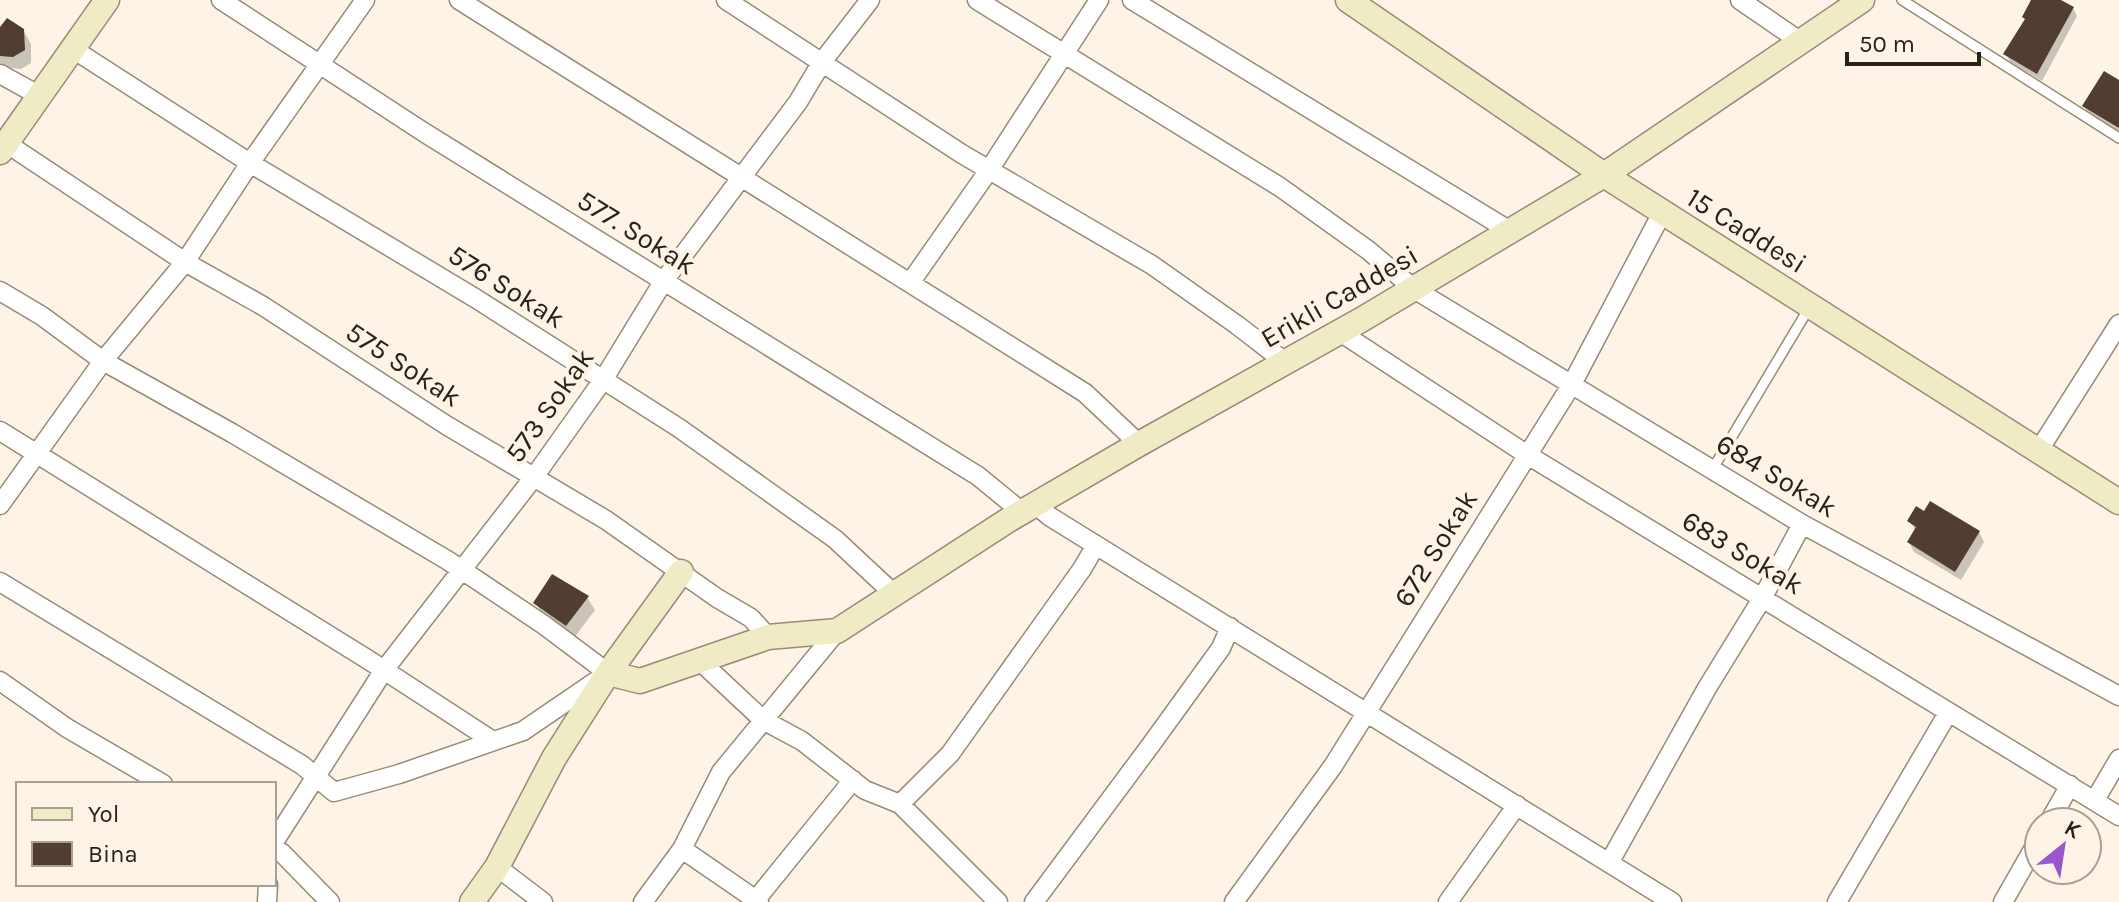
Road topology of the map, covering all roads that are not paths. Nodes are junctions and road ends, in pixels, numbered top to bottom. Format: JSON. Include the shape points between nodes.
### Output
{"nodes":[{"id":1,"x":107,"y":0,"type":"edge"},
{"id":2,"x":221,"y":0,"type":"edge"},
{"id":3,"x":365,"y":0,"type":"edge"},
{"id":4,"x":459,"y":0,"type":"edge"},
{"id":5,"x":726,"y":0,"type":"edge"},
{"id":6,"x":870,"y":0,"type":"edge"},
{"id":7,"x":977,"y":0,"type":"edge"},
{"id":8,"x":1099,"y":0,"type":"edge"},
{"id":9,"x":1132,"y":0,"type":"edge"},
{"id":10,"x":1348,"y":0,"type":"edge"},
{"id":11,"x":1740,"y":0,"type":"edge"},
{"id":12,"x":1862,"y":0,"type":"edge"},
{"id":13,"x":1902,"y":0,"type":"edge"},
{"id":14,"x":1801,"y":42,"type":"junction"},
{"id":15,"x":73,"y":49,"type":"junction"},
{"id":16,"x":1065,"y":54,"type":"junction"},
{"id":17,"x":822,"y":62,"type":"junction"},
{"id":18,"x":321,"y":65,"type":"junction"},
{"id":19,"x":0,"y":74,"type":"edge"},
{"id":20,"x":40,"y":96,"type":"junction"},
{"id":21,"x":2119,"y":138,"type":"edge"},
{"id":22,"x":3,"y":148,"type":"edge"},
{"id":23,"x":250,"y":163,"type":"junction"},
{"id":24,"x":989,"y":170,"type":"junction"},
{"id":25,"x":1604,"y":175,"type":"junction"},
{"id":26,"x":741,"y":176,"type":"junction"},
{"id":27,"x":1663,"y":211,"type":"junction"},
{"id":28,"x":1510,"y":231,"type":"junction"},
{"id":29,"x":185,"y":262,"type":"junction"},
{"id":30,"x":663,"y":282,"type":"junction"},
{"id":31,"x":910,"y":283,"type":"junction"},
{"id":32,"x":1414,"y":289,"type":"junction"},
{"id":33,"x":0,"y":291,"type":"edge"},
{"id":34,"x":1811,"y":305,"type":"junction"},
{"id":35,"x":2119,"y":324,"type":"edge"},
{"id":36,"x":1340,"y":332,"type":"junction"},
{"id":37,"x":103,"y":361,"type":"junction"},
{"id":38,"x":1285,"y":362,"type":"junction"},
{"id":39,"x":603,"y":380,"type":"junction"},
{"id":40,"x":1572,"y":384,"type":"junction"},
{"id":41,"x":0,"y":431,"type":"edge"},
{"id":42,"x":1139,"y":444,"type":"junction"},
{"id":43,"x":2039,"y":450,"type":"junction"},
{"id":44,"x":1526,"y":454,"type":"junction"},
{"id":45,"x":37,"y":455,"type":"junction"},
{"id":46,"x":1712,"y":470,"type":"junction"},
{"id":47,"x":534,"y":477,"type":"junction"},
{"id":48,"x":2119,"y":502,"type":"edge"},
{"id":49,"x":0,"y":505,"type":"edge"},
{"id":50,"x":1029,"y":508,"type":"junction"},
{"id":51,"x":1802,"y":524,"type":"junction"},
{"id":52,"x":1096,"y":545,"type":"junction"},
{"id":53,"x":460,"y":569,"type":"junction"},
{"id":54,"x":681,"y":572,"type":"junction"},
{"id":55,"x":0,"y":582,"type":"edge"},
{"id":56,"x":894,"y":594,"type":"junction"},
{"id":57,"x":1763,"y":597,"type":"junction"},
{"id":58,"x":1230,"y":627,"type":"junction"},
{"id":59,"x":837,"y":631,"type":"junction"},
{"id":60,"x":768,"y":637,"type":"junction"},
{"id":61,"x":700,"y":661,"type":"junction"},
{"id":62,"x":384,"y":670,"type":"junction"},
{"id":63,"x":608,"y":673,"type":"junction"},
{"id":64,"x":0,"y":681,"type":"edge"},
{"id":65,"x":2119,"y":696,"type":"edge"},
{"id":66,"x":1365,"y":712,"type":"junction"},
{"id":67,"x":1948,"y":713,"type":"junction"},
{"id":68,"x":763,"y":720,"type":"junction"},
{"id":69,"x":493,"y":741,"type":"junction"},
{"id":70,"x":2119,"y":759,"type":"edge"},
{"id":71,"x":315,"y":777,"type":"junction"},
{"id":72,"x":853,"y":780,"type":"junction"},
{"id":73,"x":160,"y":782,"type":"edge"},
{"id":74,"x":2070,"y":785,"type":"junction"},
{"id":75,"x":2095,"y":800,"type":"junction"},
{"id":76,"x":900,"y":804,"type":"junction"},
{"id":77,"x":1517,"y":805,"type":"junction"},
{"id":78,"x":2058,"y":806,"type":"edge"},
{"id":79,"x":2119,"y":816,"type":"edge"},
{"id":80,"x":276,"y":839,"type":"edge"},
{"id":81,"x":682,"y":849,"type":"junction"},
{"id":82,"x":276,"y":850,"type":"edge"},
{"id":83,"x":1609,"y":863,"type":"junction"},
{"id":84,"x":497,"y":867,"type":"junction"},
{"id":85,"x":2023,"y":867,"type":"edge"},
{"id":86,"x":756,"y":901,"type":"edge"},
{"id":87,"x":1667,"y":901,"type":"edge"},
{"id":88,"x":330,"y":902,"type":"edge"},
{"id":89,"x":472,"y":902,"type":"edge"},
{"id":90,"x":543,"y":902,"type":"edge"},
{"id":91,"x":643,"y":902,"type":"edge"},
{"id":92,"x":998,"y":902,"type":"edge"},
{"id":93,"x":1034,"y":902,"type":"edge"},
{"id":94,"x":1234,"y":902,"type":"edge"},
{"id":95,"x":1448,"y":902,"type":"edge"},
{"id":96,"x":1837,"y":902,"type":"edge"},
{"id":97,"x":2003,"y":902,"type":"edge"}],
"edges":[{"from":1,"to":15,"type":"street"},
{"from":2,"to":18,"type":"street","name":"577. Sokak"},
{"from":3,"to":18,"type":"street"},
{"from":4,"to":26,"type":"street"},
{"from":5,"to":17,"type":"street"},
{"from":6,"to":17,"type":"street","name":"573 Sokak"},
{"from":7,"to":16,"type":"street","name":"684 Sokak"},
{"from":8,"to":16,"type":"street"},
{"from":9,"to":28,"type":"street"},
{"from":10,"to":25,"type":"street","name":"15 Caddesi"},
{"from":11,"to":14,"type":"street"},
{"from":12,"to":14,"type":"street","name":"Erikli Caddesi"},
{"from":13,"to":21,"type":"lane"},
{"from":14,"to":25,"type":"street","name":"Erikli Caddesi"},
{"from":15,"to":20,"type":"street"},
{"from":15,"to":23,"type":"street","name":"576 Sokak"},
{"from":16,"to":24,"type":"street"},
{"from":16,"to":32,"type":"street","name":"684 Sokak","via":[[1280,187]]},
{"from":17,"to":24,"type":"street"},
{"from":17,"to":26,"type":"street","name":"573 Sokak"},
{"from":18,"to":23,"type":"street"},
{"from":18,"to":30,"type":"street","name":"577. Sokak"},
{"from":19,"to":20,"type":"street"},
{"from":20,"to":22,"type":"street"},
{"from":22,"to":29,"type":"street","name":"575 Sokak"},
{"from":23,"to":29,"type":"street"},
{"from":23,"to":39,"type":"street","name":"576 Sokak"},
{"from":24,"to":31,"type":"street"},
{"from":24,"to":38,"type":"street","via":[[1152,265]]},
{"from":25,"to":27,"type":"street","name":"15 Caddesi"},
{"from":25,"to":28,"type":"street","name":"Erikli Caddesi"},
{"from":26,"to":30,"type":"street","name":"573 Sokak"},
{"from":26,"to":31,"type":"street"},
{"from":27,"to":34,"type":"street","name":"15 Caddesi"},
{"from":27,"to":40,"type":"street","name":"672 Sokak"},
{"from":28,"to":32,"type":"street","name":"Erikli Caddesi"},
{"from":29,"to":37,"type":"street"},
{"from":29,"to":47,"type":"street","name":"575 Sokak"},
{"from":30,"to":39,"type":"street","name":"573 Sokak"},
{"from":30,"to":50,"type":"street","name":"577. Sokak"},
{"from":31,"to":42,"type":"street","via":[[1085,393]]},
{"from":32,"to":36,"type":"street","name":"Erikli Caddesi"},
{"from":32,"to":40,"type":"street","name":"684 Sokak"},
{"from":33,"to":37,"type":"street"},
{"from":34,"to":43,"type":"street","name":"15 Caddesi"},
{"from":34,"to":46,"type":"lane"},
{"from":35,"to":43,"type":"street"},
{"from":36,"to":38,"type":"street","name":"Erikli Caddesi"},
{"from":36,"to":44,"type":"street","name":"683 Sokak"},
{"from":37,"to":45,"type":"street"},
{"from":37,"to":53,"type":"street"},
{"from":38,"to":42,"type":"street","name":"Erikli Caddesi"},
{"from":39,"to":47,"type":"street","name":"573 Sokak"},
{"from":39,"to":56,"type":"street","name":"576 Sokak","via":[[835,539]]},
{"from":40,"to":44,"type":"street","name":"672 Sokak"},
{"from":40,"to":46,"type":"street","name":"684 Sokak"},
{"from":41,"to":45,"type":"street"},
{"from":42,"to":50,"type":"street","name":"Erikli Caddesi"},
{"from":43,"to":48,"type":"street","name":"15 Caddesi"},
{"from":44,"to":57,"type":"street","name":"683 Sokak"},
{"from":44,"to":66,"type":"street","name":"672 Sokak"},
{"from":45,"to":49,"type":"street"},
{"from":45,"to":62,"type":"street"},
{"from":46,"to":51,"type":"street","name":"684 Sokak"},
{"from":47,"to":53,"type":"street","name":"573 Sokak"},
{"from":47,"to":54,"type":"street","name":"575 Sokak"},
{"from":50,"to":52,"type":"street","name":"577. Sokak"},
{"from":50,"to":56,"type":"street","name":"Erikli Caddesi"},
{"from":51,"to":57,"type":"street"},
{"from":51,"to":65,"type":"street","name":"684 Sokak"},
{"from":52,"to":58,"type":"street","name":"577. Sokak"},
{"from":52,"to":76,"type":"street","via":[[950,754]]},
{"from":53,"to":62,"type":"street","name":"573 Sokak"},
{"from":53,"to":63,"type":"street"},
{"from":54,"to":60,"type":"street","name":"575 Sokak","via":[[751,618]]},
{"from":54,"to":63,"type":"street"},
{"from":55,"to":71,"type":"street"},
{"from":56,"to":59,"type":"street","name":"Erikli Caddesi"},
{"from":57,"to":67,"type":"street","name":"683 Sokak"},
{"from":57,"to":83,"type":"street"},
{"from":58,"to":66,"type":"street","name":"577. Sokak"},
{"from":58,"to":93,"type":"street","via":[[1221,648]]},
{"from":59,"to":60,"type":"street"},
{"from":59,"to":68,"type":"street"},
{"from":60,"to":61,"type":"street"},
{"from":61,"to":63,"type":"street","via":[[640,681]]},
{"from":61,"to":68,"type":"street"},
{"from":62,"to":69,"type":"street"},
{"from":62,"to":71,"type":"street","name":"573 Sokak"},
{"from":63,"to":69,"type":"street","via":[[523,731]]},
{"from":63,"to":84,"type":"street","via":[[554,758]]},
{"from":64,"to":73,"type":"street"},
{"from":66,"to":77,"type":"street","name":"577. Sokak"},
{"from":66,"to":94,"type":"street","name":"672 Sokak","via":[[1333,766]]},
{"from":67,"to":74,"type":"street","name":"683 Sokak"},
{"from":67,"to":96,"type":"street"},
{"from":68,"to":72,"type":"street","via":[[802,741]]},
{"from":68,"to":81,"type":"street","via":[[721,772]]},
{"from":69,"to":71,"type":"street","via":[[334,792]]},
{"from":70,"to":75,"type":"street"},
{"from":71,"to":80,"type":"street","name":"573 Sokak"},
{"from":72,"to":76,"type":"street"},
{"from":72,"to":86,"type":"street"},
{"from":74,"to":75,"type":"street","name":"683 Sokak"},
{"from":74,"to":78,"type":"street"},
{"from":75,"to":79,"type":"street","name":"683 Sokak"},
{"from":76,"to":92,"type":"street"},
{"from":77,"to":83,"type":"street","name":"577. Sokak"},
{"from":77,"to":95,"type":"street"},
{"from":81,"to":86,"type":"street"},
{"from":81,"to":91,"type":"street"},
{"from":82,"to":88,"type":"street"},
{"from":83,"to":87,"type":"street","name":"577. Sokak"},
{"from":84,"to":89,"type":"street"},
{"from":84,"to":90,"type":"street"},
{"from":85,"to":97,"type":"street"}]}
